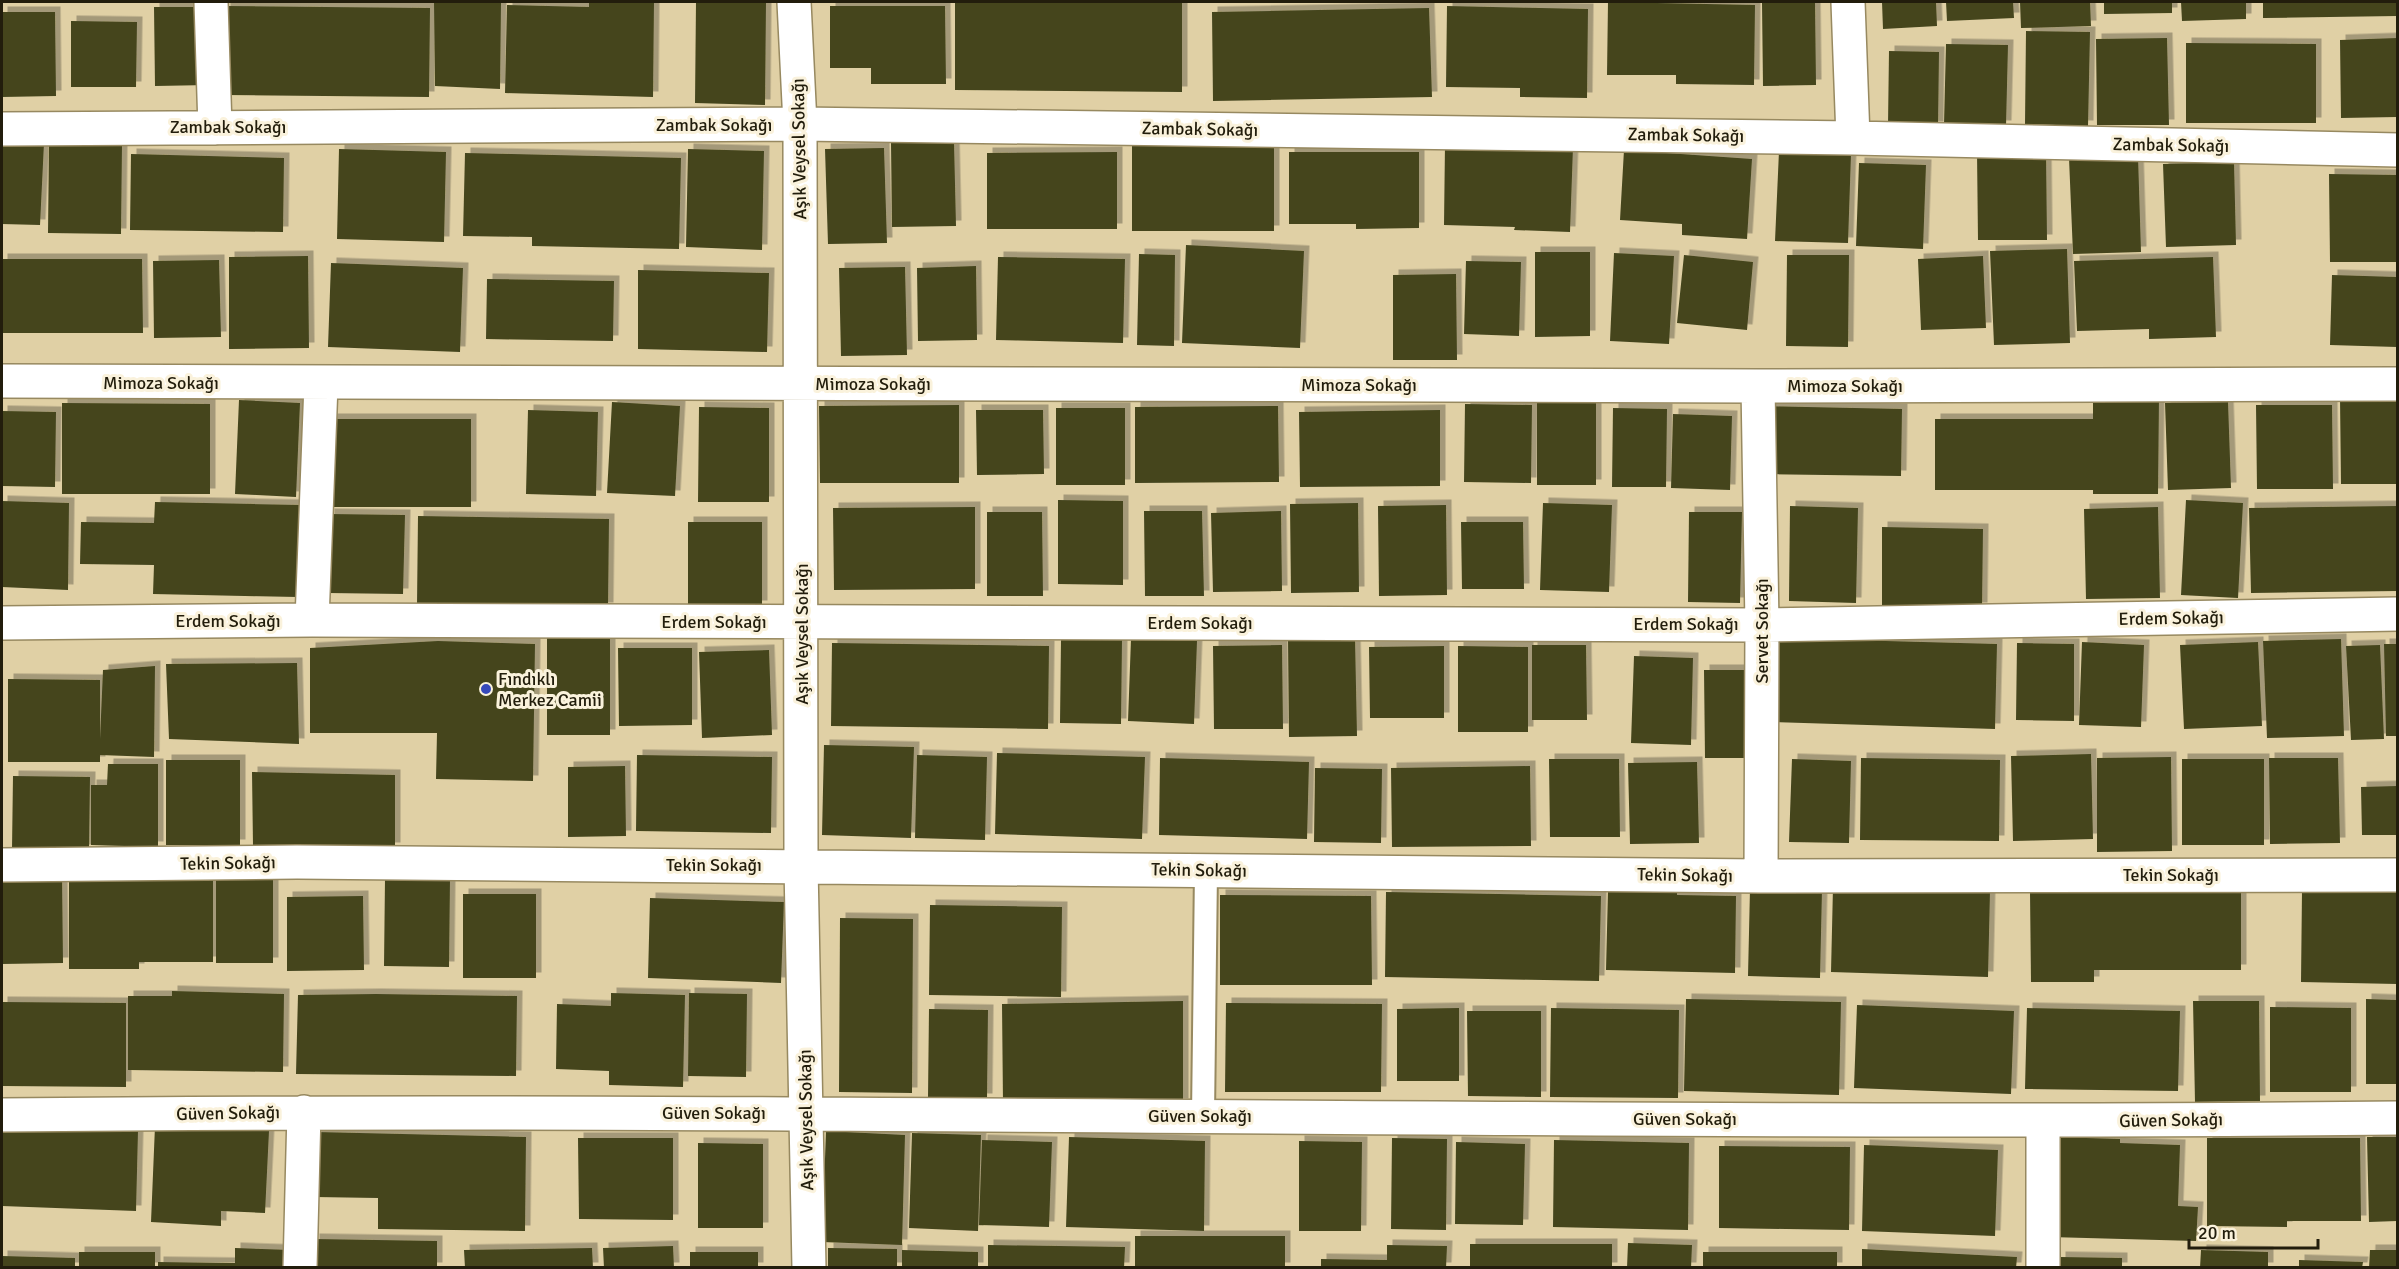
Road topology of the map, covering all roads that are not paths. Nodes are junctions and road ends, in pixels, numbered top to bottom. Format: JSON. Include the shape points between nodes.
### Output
{"nodes":[{"id":1,"x":211,"y":2,"type":"edge"},
{"id":2,"x":794,"y":2,"type":"edge"},
{"id":3,"x":1848,"y":2,"type":"edge"},
{"id":4,"x":800,"y":124,"type":"junction"},
{"id":5,"x":215,"y":128,"type":"junction"},
{"id":6,"x":2,"y":129,"type":"edge"},
{"id":7,"x":1853,"y":138,"type":"junction"},
{"id":8,"x":2397,"y":150,"type":"edge"},
{"id":9,"x":2,"y":381,"type":"edge"},
{"id":10,"x":321,"y":384,"type":"junction"},
{"id":11,"x":802,"y":384,"type":"junction"},
{"id":12,"x":2397,"y":384,"type":"edge"},
{"id":13,"x":1758,"y":386,"type":"junction"},
{"id":14,"x":2397,"y":614,"type":"edge"},
{"id":15,"x":312,"y":620,"type":"junction"},
{"id":16,"x":802,"y":622,"type":"junction"},
{"id":17,"x":2,"y":623,"type":"edge"},
{"id":18,"x":1762,"y":624,"type":"junction"},
{"id":19,"x":2,"y":865,"type":"edge"},
{"id":20,"x":801,"y":866,"type":"junction"},
{"id":21,"x":1206,"y":870,"type":"junction"},
{"id":22,"x":2397,"y":875,"type":"edge"},
{"id":23,"x":1761,"y":876,"type":"junction"},
{"id":24,"x":304,"y":1112,"type":"junction"},
{"id":25,"x":805,"y":1114,"type":"junction"},
{"id":26,"x":2,"y":1115,"type":"edge"},
{"id":27,"x":1203,"y":1116,"type":"junction"},
{"id":28,"x":2397,"y":1118,"type":"edge"},
{"id":29,"x":2043,"y":1122,"type":"junction"},
{"id":30,"x":300,"y":1268,"type":"edge"},
{"id":31,"x":809,"y":1268,"type":"edge"},
{"id":32,"x":2043,"y":1268,"type":"edge"}],
"edges":[{"from":1,"to":5,"type":"street"},
{"from":2,"to":4,"type":"street","name":"Aşık Veysel Sokağı"},
{"from":3,"to":7,"type":"street"},
{"from":4,"to":5,"type":"street","name":"Zambak Sokağı"},
{"from":4,"to":7,"type":"street","name":"Zambak Sokağı"},
{"from":4,"to":11,"type":"street","name":"Aşık Veysel Sokağı"},
{"from":5,"to":6,"type":"street","name":"Zambak Sokağı"},
{"from":7,"to":8,"type":"street","name":"Zambak Sokağı"},
{"from":9,"to":10,"type":"street","name":"Mimoza Sokağı"},
{"from":10,"to":11,"type":"street","name":"Mimoza Sokağı"},
{"from":10,"to":15,"type":"street"},
{"from":11,"to":13,"type":"street","name":"Mimoza Sokağı"},
{"from":11,"to":16,"type":"street","name":"Aşık Veysel Sokağı"},
{"from":12,"to":13,"type":"street","name":"Mimoza Sokağı"},
{"from":13,"to":18,"type":"street","name":"Servet Sokağı"},
{"from":14,"to":18,"type":"street","name":"Erdem Sokağı"},
{"from":15,"to":16,"type":"street","name":"Erdem Sokağı"},
{"from":15,"to":17,"type":"street","name":"Erdem Sokağı"},
{"from":16,"to":18,"type":"street","name":"Erdem Sokağı"},
{"from":16,"to":20,"type":"street","name":"Aşık Veysel Sokağı"},
{"from":18,"to":23,"type":"street","name":"Servet Sokağı"},
{"from":19,"to":20,"type":"street","name":"Tekin Sokağı","via":[[297,862]]},
{"from":20,"to":21,"type":"street","name":"Tekin Sokağı"},
{"from":20,"to":25,"type":"street","name":"Aşık Veysel Sokağı"},
{"from":21,"to":23,"type":"street","name":"Tekin Sokağı"},
{"from":21,"to":27,"type":"lane"},
{"from":22,"to":23,"type":"street","name":"Tekin Sokağı"},
{"from":24,"to":25,"type":"street","name":"Güven Sokağı"},
{"from":24,"to":26,"type":"street","name":"Güven Sokağı"},
{"from":24,"to":30,"type":"street"},
{"from":25,"to":27,"type":"street","name":"Güven Sokağı"},
{"from":25,"to":31,"type":"street","name":"Aşık Veysel Sokağı"},
{"from":27,"to":29,"type":"street","name":"Güven Sokağı"},
{"from":28,"to":29,"type":"street","name":"Güven Sokağı"},
{"from":29,"to":32,"type":"street"}]}
